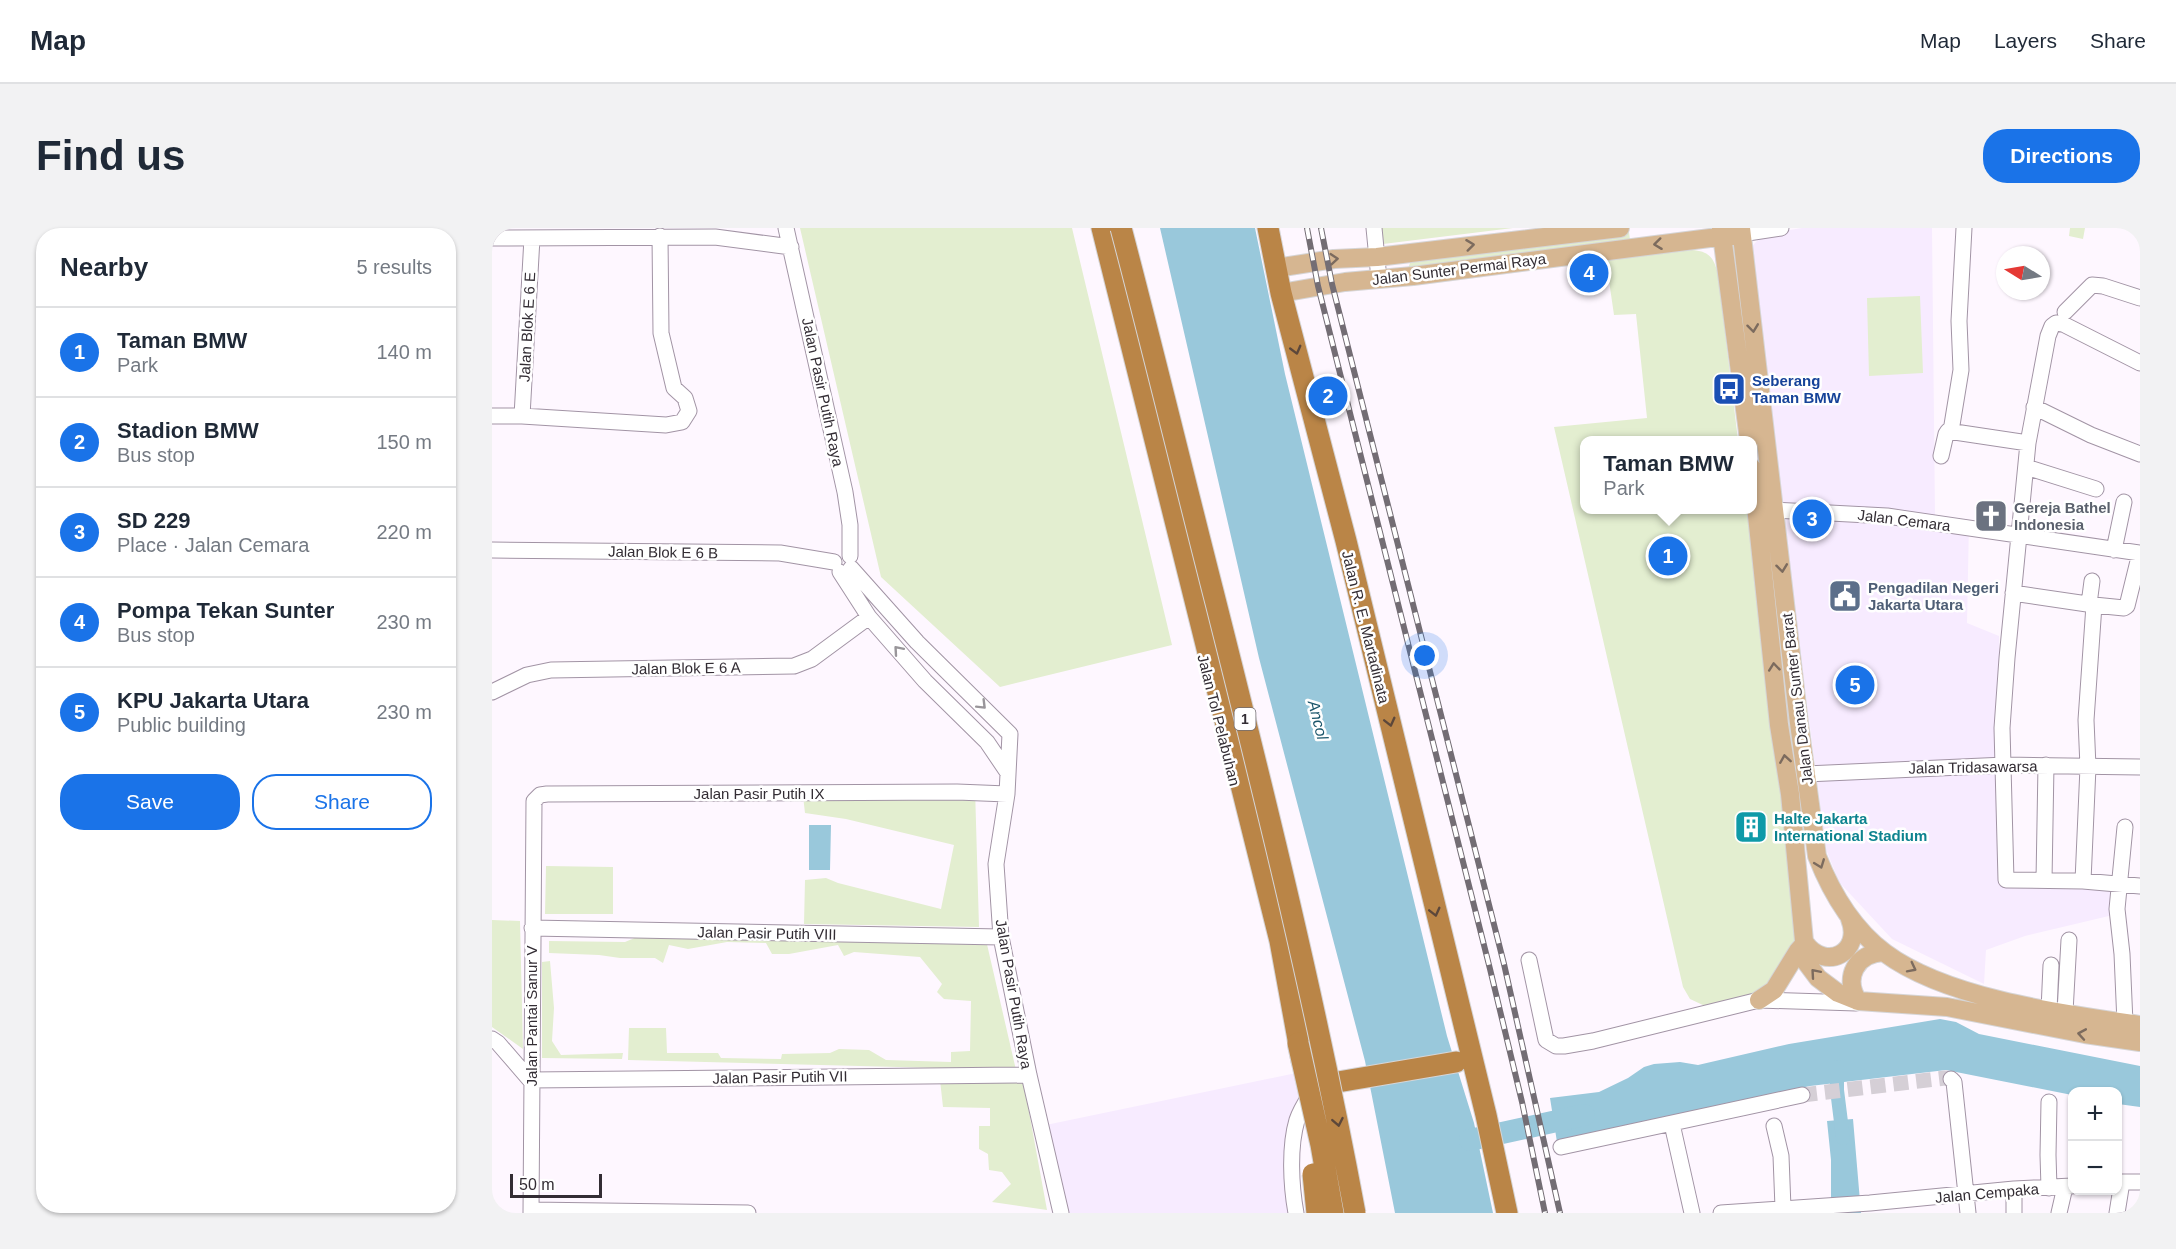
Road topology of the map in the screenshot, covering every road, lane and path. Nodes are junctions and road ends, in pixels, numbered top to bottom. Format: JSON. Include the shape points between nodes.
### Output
{"nodes":[{"id":1,"x":786,"y":228,"type":"edge"},
{"id":2,"x":1100,"y":228,"type":"edge"},
{"id":3,"x":1123,"y":228,"type":"edge"},
{"id":4,"x":1268,"y":228,"type":"edge"},
{"id":5,"x":1374,"y":228,"type":"edge"},
{"id":6,"x":1620,"y":228,"type":"edge"},
{"id":7,"x":1781,"y":228,"type":"edge"},
{"id":8,"x":1964,"y":228,"type":"edge"},
{"id":9,"x":1741,"y":231,"type":"edge"},
{"id":10,"x":1721,"y":232,"type":"edge"},
{"id":11,"x":660,"y":236,"type":"junction"},
{"id":12,"x":492,"y":238,"type":"edge"},
{"id":13,"x":532,"y":238,"type":"junction"},
{"id":14,"x":1701,"y":239,"type":"junction"},
{"id":15,"x":791,"y":247,"type":"junction"},
{"id":16,"x":1408,"y":253,"type":"junction"},
{"id":17,"x":1377,"y":256,"type":"junction"},
{"id":18,"x":1744,"y":259,"type":"junction"},
{"id":19,"x":1726,"y":264,"type":"junction"},
{"id":20,"x":1276,"y":268,"type":"junction"},
{"id":21,"x":1413,"y":276,"type":"junction"},
{"id":22,"x":1379,"y":279,"type":"junction"},
{"id":23,"x":1281,"y":293,"type":"junction"},
{"id":24,"x":2140,"y":298,"type":"edge"},
{"id":25,"x":2065,"y":312,"type":"dead end"},
{"id":26,"x":2140,"y":363,"type":"edge"},
{"id":27,"x":2034,"y":407,"type":"junction"},
{"id":28,"x":492,"y":416,"type":"edge"},
{"id":29,"x":522,"y":416,"type":"junction"},
{"id":30,"x":1952,"y":431,"type":"junction"},
{"id":31,"x":1748,"y":436,"type":"edge"},
{"id":32,"x":2028,"y":443,"type":"junction"},
{"id":33,"x":2140,"y":454,"type":"edge"},
{"id":34,"x":1941,"y":456,"type":"dead end"},
{"id":35,"x":2026,"y":467,"type":"junction"},
{"id":36,"x":2096,"y":489,"type":"dead end"},
{"id":37,"x":2124,"y":502,"type":"dead end"},
{"id":38,"x":1775,"y":510,"type":"junction"},
{"id":39,"x":1757,"y":514,"type":"edge"},
{"id":40,"x":2018,"y":536,"type":"junction"},
{"id":41,"x":492,"y":550,"type":"edge"},
{"id":42,"x":2114,"y":550,"type":"junction"},
{"id":43,"x":2140,"y":553,"type":"edge"},
{"id":44,"x":844,"y":565,"type":"junction"},
{"id":45,"x":2092,"y":581,"type":"dead end"},
{"id":46,"x":2013,"y":593,"type":"junction"},
{"id":47,"x":2135,"y":603,"type":"edge"},
{"id":48,"x":2092,"y":604,"type":"junction"},
{"id":49,"x":869,"y":617,"type":"junction"},
{"id":50,"x":939,"y":663,"type":"junction"},
{"id":51,"x":925,"y":681,"type":"junction"},
{"id":52,"x":492,"y":692,"type":"edge"},
{"id":53,"x":1799,"y":723,"type":"junction"},
{"id":54,"x":1779,"y":725,"type":"junction"},
{"id":55,"x":2004,"y":765,"type":"junction"},
{"id":56,"x":2046,"y":765,"type":"junction"},
{"id":57,"x":2088,"y":767,"type":"junction"},
{"id":58,"x":2140,"y":768,"type":"edge"},
{"id":59,"x":1008,"y":773,"type":"junction"},
{"id":60,"x":1806,"y":774,"type":"junction"},
{"id":61,"x":1006,"y":794,"type":"junction"},
{"id":62,"x":534,"y":820,"type":"joint"},
{"id":63,"x":2125,"y":826,"type":"dead end"},
{"id":64,"x":2044,"y":880,"type":"junction"},
{"id":65,"x":2083,"y":881,"type":"junction"},
{"id":66,"x":2119,"y":884,"type":"junction"},
{"id":67,"x":2140,"y":886,"type":"edge"},
{"id":68,"x":1850,"y":919,"type":"junction"},
{"id":69,"x":532,"y":928,"type":"junction"},
{"id":70,"x":1001,"y":937,"type":"junction"},
{"id":71,"x":2069,"y":940,"type":"dead end"},
{"id":72,"x":1805,"y":943,"type":"junction"},
{"id":73,"x":1884,"y":952,"type":"junction"},
{"id":74,"x":1529,"y":960,"type":"dead end"},
{"id":75,"x":2051,"y":965,"type":"dead end"},
{"id":76,"x":1759,"y":1000,"type":"junction"},
{"id":77,"x":1863,"y":1002,"type":"junction"},
{"id":78,"x":2057,"y":1011,"type":"junction"},
{"id":79,"x":2133,"y":1024,"type":"edge"},
{"id":80,"x":1463,"y":1026,"type":"junction"},
{"id":81,"x":492,"y":1039,"type":"edge"},
{"id":82,"x":1298,"y":1042,"type":"junction"},
{"id":83,"x":2140,"y":1042,"type":"edge"},
{"id":84,"x":1307,"y":1062,"type":"junction"},
{"id":85,"x":1456,"y":1062,"type":"junction"},
{"id":86,"x":1029,"y":1075,"type":"junction"},
{"id":87,"x":1951,"y":1079,"type":"dead end"},
{"id":88,"x":531,"y":1080,"type":"junction"},
{"id":89,"x":1477,"y":1084,"type":"junction"},
{"id":90,"x":1312,"y":1091,"type":"junction"},
{"id":91,"x":1802,"y":1095,"type":"tunnel mouth"},
{"id":92,"x":2049,"y":1102,"type":"dead end"},
{"id":93,"x":1672,"y":1124,"type":"junction"},
{"id":94,"x":1774,"y":1126,"type":"dead end"},
{"id":95,"x":1561,"y":1147,"type":"dead end"},
{"id":96,"x":2122,"y":1182,"type":"edge"},
{"id":97,"x":2140,"y":1182,"type":"edge"},
{"id":98,"x":2068,"y":1186,"type":"edge"},
{"id":99,"x":2049,"y":1188,"type":"junction"},
{"id":100,"x":2014,"y":1189,"type":"junction"},
{"id":101,"x":2068,"y":1189,"type":"edge"},
{"id":102,"x":1967,"y":1195,"type":"junction"},
{"id":103,"x":2119,"y":1195,"type":"edge"},
{"id":104,"x":1867,"y":1206,"type":"edge"},
{"id":105,"x":1783,"y":1208,"type":"junction"},
{"id":106,"x":1825,"y":1208,"type":"edge"},
{"id":107,"x":531,"y":1212,"type":"edge"},
{"id":108,"x":683,"y":1213,"type":"edge"},
{"id":109,"x":748,"y":1213,"type":"edge"},
{"id":110,"x":1061,"y":1213,"type":"edge"},
{"id":111,"x":1296,"y":1213,"type":"edge"},
{"id":112,"x":1317,"y":1213,"type":"edge"},
{"id":113,"x":1325,"y":1213,"type":"edge"},
{"id":114,"x":1333,"y":1213,"type":"edge"},
{"id":115,"x":1355,"y":1213,"type":"edge"},
{"id":116,"x":1507,"y":1213,"type":"edge"},
{"id":117,"x":1692,"y":1213,"type":"edge"},
{"id":118,"x":1721,"y":1213,"type":"edge"},
{"id":119,"x":1730,"y":1213,"type":"edge"},
{"id":120,"x":1968,"y":1213,"type":"edge"},
{"id":121,"x":2014,"y":1213,"type":"edge"},
{"id":122,"x":2059,"y":1213,"type":"edge"},
{"id":123,"x":2117,"y":1213,"type":"edge"}],
"edges":[{"from":1,"to":15,"type":"street","name":"Jalan Pasir Putih Raya"},
{"from":2,"to":82,"type":"highway","name":"Jalan Tol Pelabuhan","number":"1"},
{"from":2,"to":84,"type":"highway"},
{"from":3,"to":84,"type":"highway","via":[[1264,773],[1290,916]]},
{"from":3,"to":115,"type":"highway","name":"Jalan Tol Pelabuhan","number":"1","one_way":true,"bridge":true,"via":[[1290,907]]},
{"from":4,"to":20,"type":"highway","name":"Jalan R. E. Martadinata"},
{"from":5,"to":17,"type":"street"},
{"from":16,"to":6,"type":"main road","name":"Jalan Sunter Permai Raya","one_way":true},
{"from":7,"to":9,"type":"street","name":"Jalan Sunter Permai Raya"},
{"from":8,"to":30,"type":"street","via":[[1960,370]]},
{"from":9,"to":10,"type":"main road","name":"Jalan Sunter Permai Raya"},
{"from":9,"to":18,"type":"main road","name":"Jalan Danau Sunter Barat"},
{"from":10,"to":14,"type":"main road","name":"Jalan Sunter Permai Raya"},
{"from":10,"to":19,"type":"main road"},
{"from":11,"to":13,"type":"street"},
{"from":11,"to":15,"type":"street","via":[[716,237]]},
{"from":11,"to":29,"type":"street","via":[[661,333],[674,388],[685,398],[689,411],[682,422],[666,425]]},
{"from":12,"to":13,"type":"street"},
{"from":13,"to":29,"type":"street","name":"Jalan Blok E 6 E"},
{"from":14,"to":19,"type":"main road"},
{"from":14,"to":21,"type":"main road","name":"Jalan Sunter Permai Raya","one_way":true},
{"from":15,"to":44,"type":"street","name":"Jalan Pasir Putih Raya","via":[[845,492],[850,525]]},
{"from":16,"to":17,"type":"main road","name":"Jalan Sunter Permai Raya"},
{"from":16,"to":21,"type":"main road","via":[[1404,268]]},
{"from":20,"to":17,"type":"main road","name":"Jalan Sunter Permai Raya","one_way":true},
{"from":17,"to":22,"type":"street"},
{"from":18,"to":19,"type":"main road","via":[[1736,253],[1730,255]]},
{"from":18,"to":38,"type":"main road","name":"Jalan Danau Sunter Barat","one_way":true},
{"from":19,"to":31,"type":"main road"},
{"from":20,"to":23,"type":"highway","name":"Jalan R. E. Martadinata"},
{"from":21,"to":22,"type":"main road","name":"Jalan Sunter Permai Raya"},
{"from":22,"to":23,"type":"main road","name":"Jalan Sunter Permai Raya"},
{"from":23,"to":80,"type":"highway","name":"Jalan R. E. Martadinata","one_way":true,"via":[[1346,541]]},
{"from":24,"to":25,"type":"street","via":[[2092,285]]},
{"from":26,"to":27,"type":"street","via":[[2056,323],[2044,350]]},
{"from":27,"to":32,"type":"street"},
{"from":27,"to":33,"type":"street","via":[[2098,439]]},
{"from":28,"to":29,"type":"street"},
{"from":30,"to":32,"type":"street"},
{"from":30,"to":34,"type":"street","via":[[1946,434]]},
{"from":32,"to":35,"type":"street"},
{"from":35,"to":36,"type":"street"},
{"from":35,"to":40,"type":"street"},
{"from":37,"to":42,"type":"street"},
{"from":38,"to":40,"type":"street","name":"Jalan Cemara","via":[[1887,516]]},
{"from":38,"to":53,"type":"main road","name":"Jalan Danau Sunter Barat","one_way":true},
{"from":54,"to":39,"type":"main road","name":"Jalan Danau Sunter Barat","one_way":true},
{"from":40,"to":42,"type":"street","name":"Jalan Cemara"},
{"from":40,"to":46,"type":"street"},
{"from":41,"to":44,"type":"street","name":"Jalan Blok E 6 B","via":[[780,553]]},
{"from":42,"to":43,"type":"street","name":"Jalan Cemara"},
{"from":43,"to":47,"type":"street"},
{"from":44,"to":49,"type":"street"},
{"from":44,"to":50,"type":"street","name":"Jalan Pasir Putih Raya"},
{"from":45,"to":48,"type":"street"},
{"from":46,"to":48,"type":"street"},
{"from":46,"to":55,"type":"street","via":[[2002,728]]},
{"from":47,"to":48,"type":"street","via":[[2124,608]]},
{"from":48,"to":57,"type":"street","via":[[2086,720]]},
{"from":51,"to":49,"type":"street","one_way":true},
{"from":49,"to":52,"type":"street","name":"Jalan Blok E 6 A","via":[[812,659],[795,666],[550,670],[527,675]]},
{"from":50,"to":51,"type":"street"},
{"from":50,"to":59,"type":"street","name":"Jalan Pasir Putih Raya","one_way":true,"via":[[1010,734]]},
{"from":51,"to":59,"type":"street","via":[[987,742]]},
{"from":53,"to":54,"type":"main road"},
{"from":53,"to":60,"type":"main road","name":"Jalan Danau Sunter Barat"},
{"from":72,"to":54,"type":"main road","name":"Jalan Danau Sunter Barat","one_way":true},
{"from":55,"to":56,"type":"street","name":"Jalan Tridasawarsa"},
{"from":55,"to":60,"type":"street","name":"Jalan Tridasawarsa"},
{"from":55,"to":64,"type":"street","via":[[2006,879]]},
{"from":56,"to":57,"type":"street","name":"Jalan Tridasawarsa"},
{"from":56,"to":64,"type":"street"},
{"from":57,"to":58,"type":"street","name":"Jalan Tridasawarsa"},
{"from":57,"to":65,"type":"street"},
{"from":59,"to":61,"type":"street","name":"Jalan Pasir Putih Raya"},
{"from":60,"to":68,"type":"main road","name":"Jalan Danau Sunter Barat","one_way":true,"via":[[1817,856]]},
{"from":61,"to":62,"type":"street","name":"Jalan Pasir Putih IX","via":[[547,794],[534,801]]},
{"from":61,"to":70,"type":"street","name":"Jalan Pasir Putih Raya","via":[[996,864]]},
{"from":62,"to":69,"type":"street","name":"Jalan Pantai Sanur V"},
{"from":63,"to":66,"type":"street"},
{"from":64,"to":65,"type":"street"},
{"from":65,"to":66,"type":"street"},
{"from":66,"to":67,"type":"street"},
{"from":66,"to":79,"type":"street","via":[[2117,909]]},
{"from":68,"to":72,"type":"main road","via":[[1853,936],[1844,952],[1836,956],[1818,955]]},
{"from":68,"to":73,"type":"main road","name":"Jalan Danau Sunter Barat"},
{"from":69,"to":70,"type":"street","name":"Jalan Pasir Putih VIII"},
{"from":69,"to":88,"type":"street","name":"Jalan Pantai Sanur V"},
{"from":70,"to":86,"type":"street","name":"Jalan Pasir Putih Raya"},
{"from":71,"to":78,"type":"street"},
{"from":72,"to":76,"type":"main road","via":[[1774,990]]},
{"from":77,"to":72,"type":"main road","name":"Jalan Danau Sunter Barat","one_way":true,"via":[[1838,993],[1818,978],[1806,962]]},
{"from":73,"to":77,"type":"main road","via":[[1867,956],[1854,968],[1851,986]]},
{"from":73,"to":78,"type":"main road","name":"Jalan Danau Sunter Barat","one_way":true,"via":[[1967,992]]},
{"from":74,"to":76,"type":"street","via":[[1546,1040],[1556,1046],[1593,1041]]},
{"from":75,"to":78,"type":"street"},
{"from":76,"to":77,"type":"street"},
{"from":83,"to":77,"type":"main road","name":"Jalan Danau Sunter Barat","one_way":true,"via":[[1947,1007]]},
{"from":78,"to":79,"type":"main road","name":"Jalan Danau Sunter Barat"},
{"from":80,"to":85,"type":"highway","name":"Jalan R. E. Martadinata"},
{"from":80,"to":89,"type":"highway","name":"Jalan R. E. Martadinata"},
{"from":81,"to":88,"type":"street"},
{"from":82,"to":112,"type":"highway","bridge":true},
{"from":82,"to":114,"type":"highway","name":"Jalan Tol Pelabuhan","number":"1","bridge":true},
{"from":84,"to":90,"type":"highway"},
{"from":85,"to":89,"type":"highway","name":"Jalan R. E. Martadinata"},
{"from":85,"to":90,"type":"highway"},
{"from":86,"to":88,"type":"street","name":"Jalan Pasir Putih VII"},
{"from":86,"to":110,"type":"street","name":"Jalan Pasir Putih Raya"},
{"from":87,"to":102,"type":"street"},
{"from":88,"to":107,"type":"street","name":"Jalan Pantai Sanur V"},
{"from":89,"to":116,"type":"highway","name":"Jalan R. E. Martadinata"},
{"from":90,"to":111,"type":"street","via":[[1295,1128],[1291,1180]]},
{"from":90,"to":113,"type":"highway"},
{"from":91,"to":93,"type":"street"},
{"from":92,"to":99,"type":"street"},
{"from":93,"to":95,"type":"street"},
{"from":93,"to":117,"type":"street"},
{"from":94,"to":105,"type":"street","via":[[1781,1156]]},
{"from":96,"to":97,"type":"street"},
{"from":98,"to":99,"type":"street","name":"Jalan Cempaka"},
{"from":99,"to":100,"type":"street","name":"Jalan Cempaka"},
{"from":100,"to":102,"type":"street","name":"Jalan Cempaka"},
{"from":100,"to":121,"type":"street"},
{"from":101,"to":122,"type":"street"},
{"from":102,"to":104,"type":"street","name":"Jalan Cempaka"},
{"from":102,"to":120,"type":"street"},
{"from":103,"to":123,"type":"street"},
{"from":104,"to":106,"type":"street","name":"Jalan Cempaka"},
{"from":105,"to":106,"type":"street","name":"Jalan Cempaka"},
{"from":105,"to":119,"type":"street","name":"Jalan Cempaka"},
{"from":107,"to":108,"type":"street"},
{"from":108,"to":109,"type":"street"},
{"from":118,"to":119,"type":"street","name":"Jalan Cempaka"}]}
